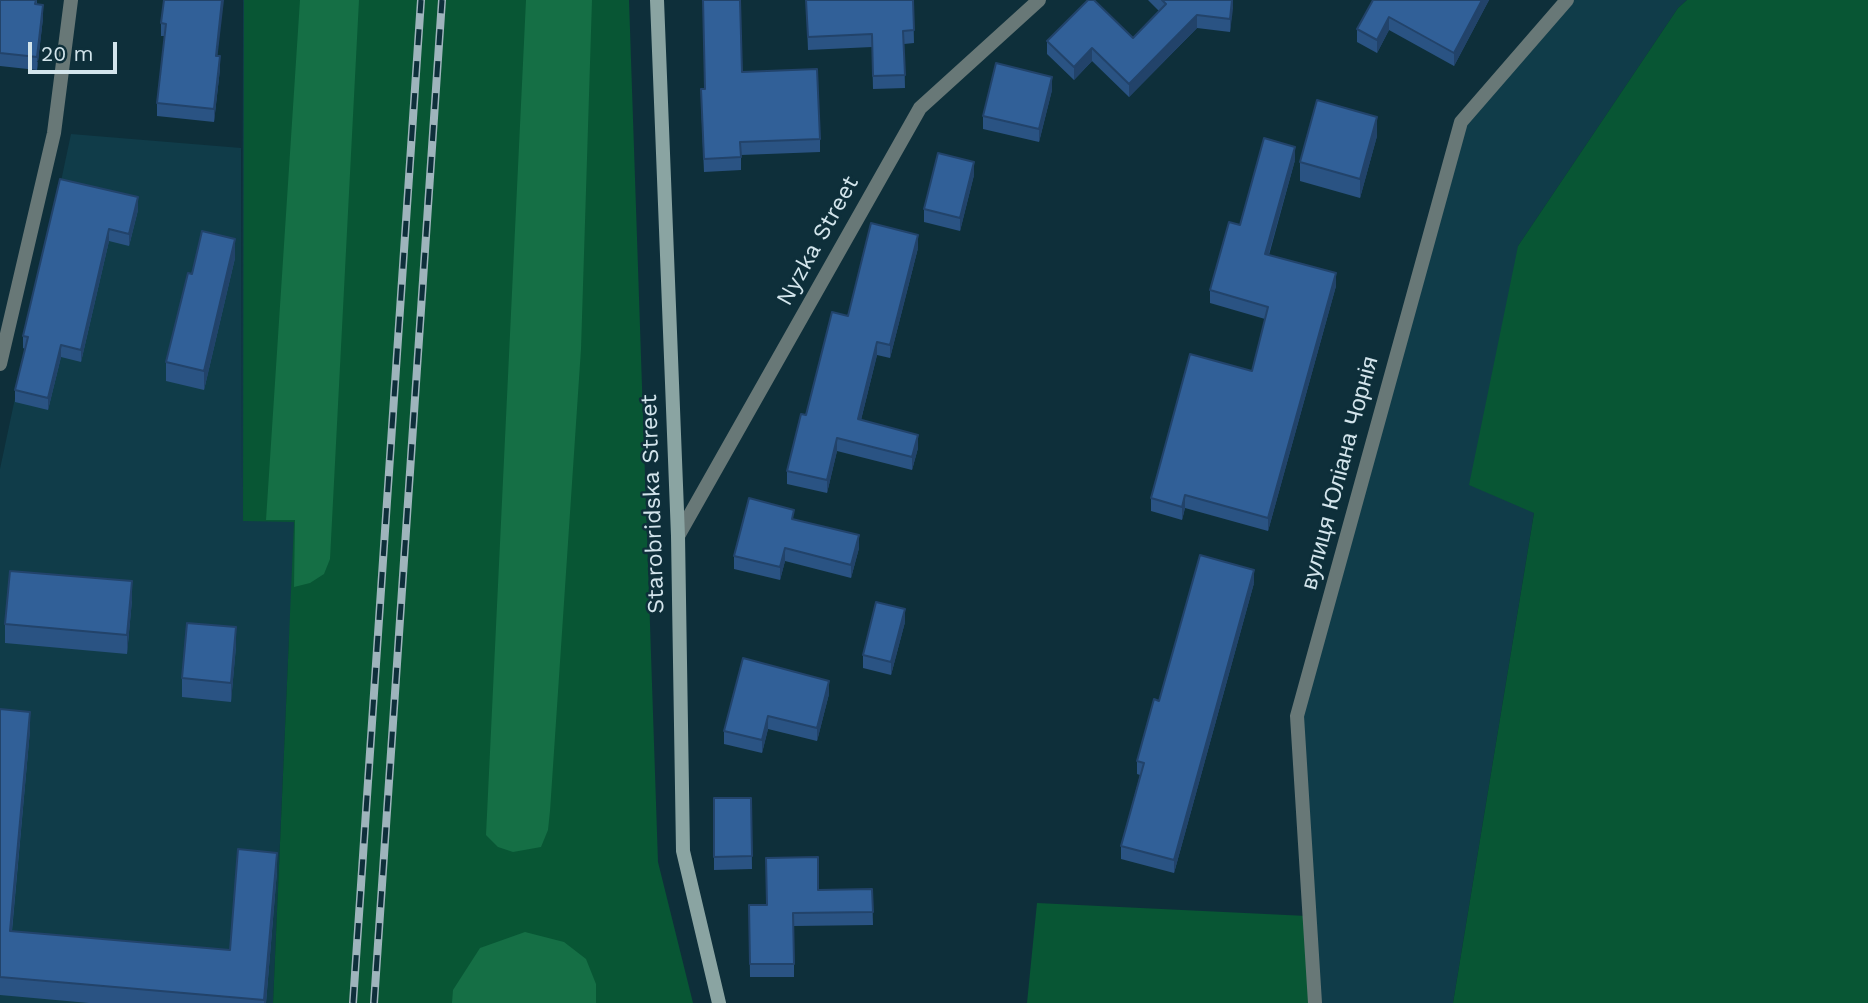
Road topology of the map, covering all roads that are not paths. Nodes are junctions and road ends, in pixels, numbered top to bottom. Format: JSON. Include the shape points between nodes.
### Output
{"nodes":[{"id":1,"x":71,"y":0,"type":"edge"},
{"id":2,"x":657,"y":0,"type":"edge"},
{"id":3,"x":1038,"y":0,"type":"edge"},
{"id":4,"x":1567,"y":0,"type":"edge"},
{"id":5,"x":0,"y":364,"type":"edge"},
{"id":6,"x":678,"y":536,"type":"junction"},
{"id":7,"x":719,"y":1003,"type":"edge"},
{"id":8,"x":1315,"y":1003,"type":"edge"}],
"edges":[{"from":1,"to":5,"type":"street","via":[[54,133]]},
{"from":2,"to":6,"type":"street","name":"Starobridska Street"},
{"from":3,"to":6,"type":"street","name":"Nyzka Street","via":[[920,108]]},
{"from":4,"to":8,"type":"street","name":"вулиця Юліана Чорнія","via":[[1461,122],[1297,716]]},
{"from":6,"to":7,"type":"street","name":"Starobridska Street","via":[[683,851]]}]}
